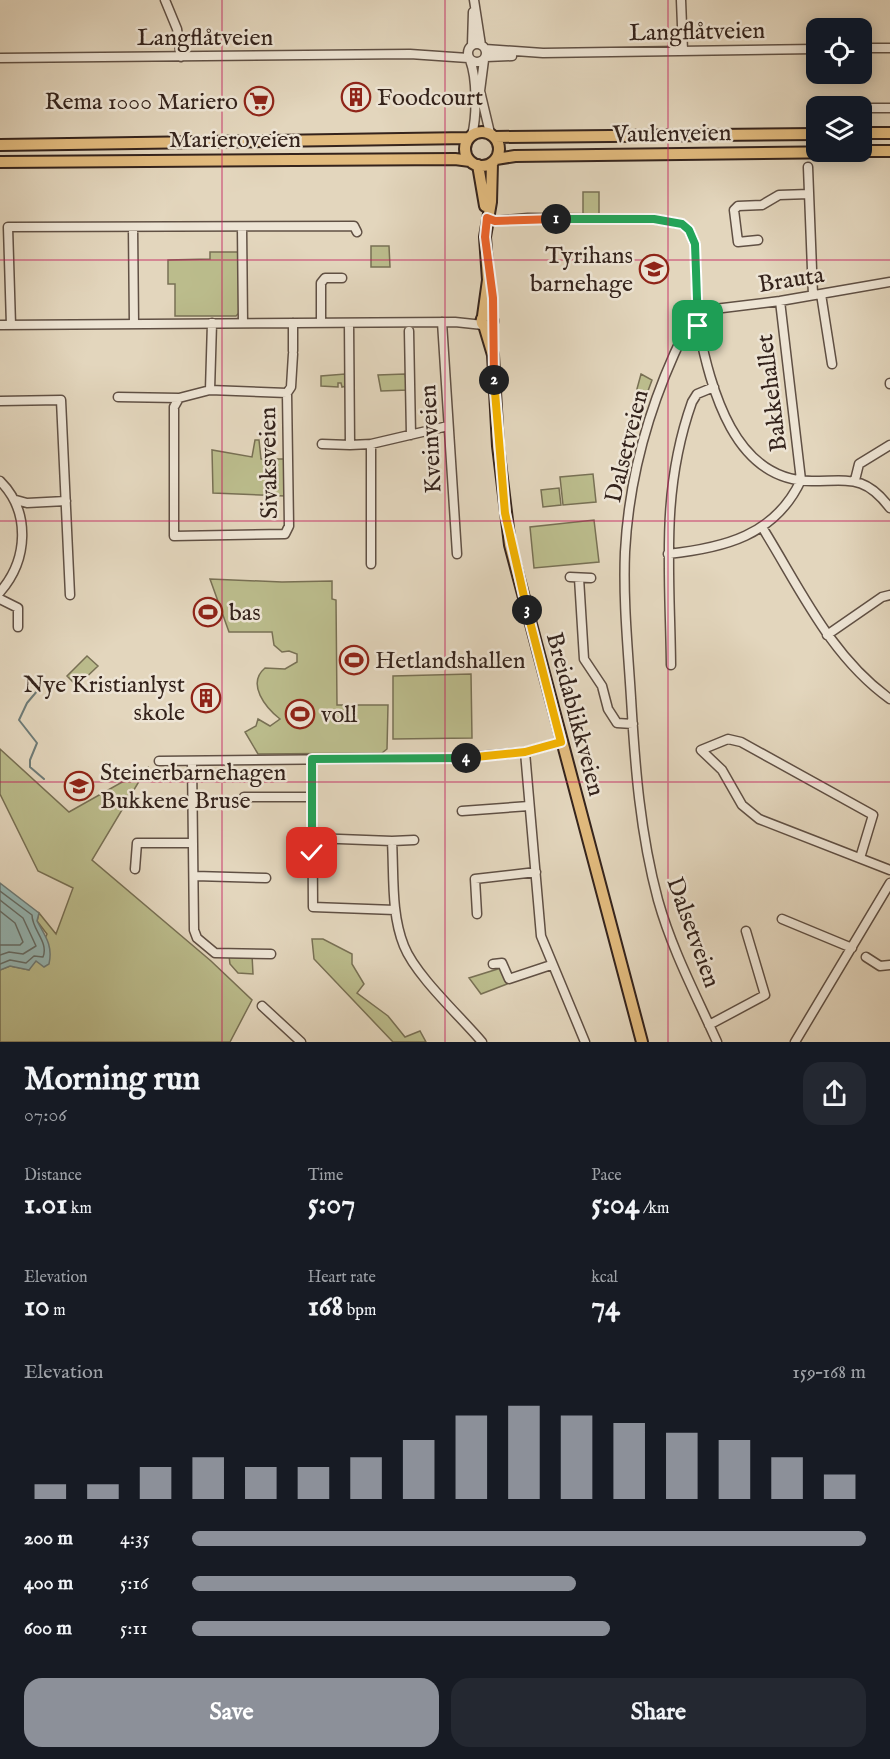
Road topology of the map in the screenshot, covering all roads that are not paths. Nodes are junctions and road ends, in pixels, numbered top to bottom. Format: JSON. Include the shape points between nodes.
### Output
{"nodes":[{"id":1,"x":165,"y":0,"type":"edge"},
{"id":2,"x":474,"y":0,"type":"edge"},
{"id":3,"x":681,"y":0,"type":"edge"},
{"id":4,"x":872,"y":48,"type":"edge"},
{"id":5,"x":890,"y":48,"type":"edge"},
{"id":6,"x":806,"y":49,"type":"edge"},
{"id":7,"x":683,"y":51,"type":"junction"},
{"id":8,"x":477,"y":53,"type":"junction"},
{"id":9,"x":181,"y":57,"type":"junction"},
{"id":10,"x":0,"y":58,"type":"edge"},
{"id":11,"x":872,"y":108,"type":"edge"},
{"id":12,"x":890,"y":108,"type":"edge"},
{"id":13,"x":872,"y":133,"type":"edge"},
{"id":14,"x":890,"y":133,"type":"edge"},
{"id":15,"x":806,"y":134,"type":"edge"},
{"id":16,"x":492,"y":135,"type":"junction"},
{"id":17,"x":470,"y":137,"type":"junction"},
{"id":18,"x":0,"y":145,"type":"edge"},
{"id":19,"x":872,"y":151,"type":"edge"},
{"id":20,"x":890,"y":151,"type":"edge"},
{"id":21,"x":806,"y":153,"type":"edge"},
{"id":22,"x":494,"y":161,"type":"junction"},
{"id":23,"x":0,"y":162,"type":"edge"},
{"id":24,"x":474,"y":163,"type":"junction"},
{"id":25,"x":808,"y":167,"type":"dead end"},
{"id":26,"x":809,"y":194,"type":"junction"},
{"id":27,"x":491,"y":202,"type":"junction"},
{"id":28,"x":487,"y":218,"type":"junction"},
{"id":29,"x":510,"y":219,"type":"junction"},
{"id":30,"x":133,"y":227,"type":"junction"},
{"id":31,"x":242,"y":227,"type":"junction"},
{"id":32,"x":357,"y":232,"type":"dead end"},
{"id":33,"x":758,"y":240,"type":"dead end"},
{"id":34,"x":342,"y":278,"type":"dead end"},
{"id":35,"x":890,"y":282,"type":"edge"},
{"id":36,"x":817,"y":294,"type":"junction"},
{"id":37,"x":780,"y":301,"type":"junction"},
{"id":38,"x":698,"y":311,"type":"junction"},
{"id":39,"x":486,"y":321,"type":"junction"},
{"id":40,"x":442,"y":322,"type":"junction"},
{"id":41,"x":212,"y":323,"type":"junction"},
{"id":42,"x":243,"y":323,"type":"junction"},
{"id":43,"x":293,"y":323,"type":"junction"},
{"id":44,"x":321,"y":323,"type":"junction"},
{"id":45,"x":349,"y":323,"type":"junction"},
{"id":46,"x":134,"y":324,"type":"junction"},
{"id":47,"x":0,"y":325,"type":"edge"},
{"id":48,"x":11,"y":325,"type":"junction"},
{"id":49,"x":698,"y":326,"type":"junction"},
{"id":50,"x":409,"y":331,"type":"dead end"},
{"id":51,"x":832,"y":364,"type":"dead end"},
{"id":52,"x":714,"y":387,"type":"junction"},
{"id":53,"x":210,"y":390,"type":"junction"},
{"id":54,"x":287,"y":393,"type":"junction"},
{"id":55,"x":118,"y":397,"type":"dead end"},
{"id":56,"x":179,"y":398,"type":"junction"},
{"id":57,"x":0,"y":401,"type":"edge"},
{"id":58,"x":448,"y":426,"type":"junction"},
{"id":59,"x":411,"y":435,"type":"junction"},
{"id":60,"x":322,"y":444,"type":"dead end"},
{"id":61,"x":371,"y":444,"type":"junction"},
{"id":62,"x":890,"y":445,"type":"edge"},
{"id":63,"x":350,"y":446,"type":"junction"},
{"id":64,"x":801,"y":480,"type":"junction"},
{"id":65,"x":855,"y":480,"type":"junction"},
{"id":66,"x":0,"y":481,"type":"edge"},
{"id":67,"x":16,"y":500,"type":"junction"},
{"id":68,"x":66,"y":501,"type":"junction"},
{"id":69,"x":890,"y":508,"type":"edge"},
{"id":70,"x":762,"y":527,"type":"junction"},
{"id":71,"x":457,"y":554,"type":"dead end"},
{"id":72,"x":668,"y":554,"type":"junction"},
{"id":73,"x":371,"y":564,"type":"dead end"},
{"id":74,"x":570,"y":577,"type":"dead end"},
{"id":75,"x":579,"y":578,"type":"junction"},
{"id":76,"x":591,"y":578,"type":"dead end"},
{"id":77,"x":0,"y":592,"type":"edge"},
{"id":78,"x":70,"y":595,"type":"dead end"},
{"id":79,"x":890,"y":596,"type":"edge"},
{"id":80,"x":0,"y":599,"type":"edge"},
{"id":81,"x":18,"y":627,"type":"dead end"},
{"id":82,"x":827,"y":635,"type":"junction"},
{"id":83,"x":671,"y":665,"type":"dead end"},
{"id":84,"x":890,"y":699,"type":"edge"},
{"id":85,"x":633,"y":724,"type":"junction"},
{"id":86,"x":561,"y":742,"type":"junction"},
{"id":87,"x":525,"y":752,"type":"junction"},
{"id":88,"x":312,"y":759,"type":"junction"},
{"id":89,"x":159,"y":761,"type":"dead end"},
{"id":90,"x":192,"y":761,"type":"junction"},
{"id":91,"x":244,"y":797,"type":"dead end"},
{"id":92,"x":312,"y":797,"type":"junction"},
{"id":93,"x":529,"y":806,"type":"junction"},
{"id":94,"x":462,"y":810,"type":"dead end"},
{"id":95,"x":313,"y":838,"type":"junction"},
{"id":96,"x":414,"y":840,"type":"dead end"},
{"id":97,"x":392,"y":842,"type":"junction"},
{"id":98,"x":193,"y":843,"type":"junction"},
{"id":99,"x":860,"y":858,"type":"junction"},
{"id":100,"x":135,"y":869,"type":"dead end"},
{"id":101,"x":890,"y":870,"type":"edge"},
{"id":102,"x":536,"y":872,"type":"junction"},
{"id":103,"x":195,"y":876,"type":"junction"},
{"id":104,"x":266,"y":878,"type":"dead end"},
{"id":105,"x":890,"y":883,"type":"edge"},
{"id":106,"x":395,"y":910,"type":"junction"},
{"id":107,"x":477,"y":914,"type":"dead end"},
{"id":108,"x":782,"y":919,"type":"dead end"},
{"id":109,"x":746,"y":931,"type":"dead end"},
{"id":110,"x":852,"y":948,"type":"junction"},
{"id":111,"x":271,"y":954,"type":"dead end"},
{"id":112,"x":866,"y":957,"type":"dead end"},
{"id":113,"x":493,"y":964,"type":"dead end"},
{"id":114,"x":551,"y":965,"type":"junction"},
{"id":115,"x":890,"y":965,"type":"edge"},
{"id":116,"x":262,"y":1006,"type":"dead end"},
{"id":117,"x":709,"y":1024,"type":"junction"},
{"id":118,"x":301,"y":1042,"type":"edge"},
{"id":119,"x":482,"y":1042,"type":"edge"},
{"id":120,"x":585,"y":1042,"type":"edge"},
{"id":121,"x":642,"y":1042,"type":"edge"},
{"id":122,"x":717,"y":1042,"type":"edge"},
{"id":123,"x":795,"y":1042,"type":"edge"}],
"edges":[{"from":1,"to":9,"type":"street","via":[[177,29]]},
{"from":2,"to":8,"type":"street"},
{"from":3,"to":7,"type":"street"},
{"from":4,"to":5,"type":"street"},
{"from":6,"to":7,"type":"street","name":"Langflåtveien"},
{"from":7,"to":8,"type":"street","name":"Langflåtveien"},
{"from":8,"to":9,"type":"street","name":"Langflåtveien"},
{"from":8,"to":16,"type":"street","via":[[480,91]]},
{"from":8,"to":17,"type":"street","via":[[476,120]]},
{"from":9,"to":10,"type":"street","name":"Langflåtveien"},
{"from":11,"to":12,"type":"street"},
{"from":13,"to":14,"type":"main road"},
{"from":15,"to":16,"type":"main road","name":"Vaulenveien"},
{"from":16,"to":17,"type":"main road","via":[[481,132]]},
{"from":16,"to":22,"type":"main road","via":[[499,148]]},
{"from":17,"to":18,"type":"main road","name":"Marieroveien"},
{"from":17,"to":24,"type":"main road","via":[[465,149]]},
{"from":19,"to":20,"type":"main road"},
{"from":21,"to":22,"type":"main road","name":"Vaulenveien","via":[[515,156]]},
{"from":22,"to":24,"type":"main road"},
{"from":22,"to":27,"type":"main road","name":"Breidablikkveien"},
{"from":23,"to":24,"type":"main road","name":"Marieroveien","via":[[439,159]]},
{"from":24,"to":28,"type":"main road","name":"Breidablikkveien"},
{"from":25,"to":26,"type":"street"},
{"from":26,"to":33,"type":"street","via":[[778,195],[762,206],[738,206],[734,210],[738,242]]},
{"from":26,"to":36,"type":"street"},
{"from":27,"to":28,"type":"main road","name":"Breidablikkveien"},
{"from":27,"to":29,"type":"street","via":[[494,212]]},
{"from":28,"to":29,"type":"street"},
{"from":28,"to":39,"type":"main road","name":"Breidablikkveien","via":[[488,280],[493,298]]},
{"from":29,"to":38,"type":"street","via":[[654,219],[682,224],[695,244]]},
{"from":30,"to":31,"type":"street"},
{"from":30,"to":46,"type":"street"},
{"from":30,"to":48,"type":"street","via":[[8,226]]},
{"from":31,"to":32,"type":"street","via":[[354,226]]},
{"from":31,"to":42,"type":"street"},
{"from":34,"to":44,"type":"street","via":[[325,278],[321,283]]},
{"from":35,"to":36,"type":"street","name":"Brauta"},
{"from":36,"to":37,"type":"street","name":"Brauta"},
{"from":36,"to":51,"type":"street"},
{"from":37,"to":38,"type":"street","name":"Brauta"},
{"from":37,"to":64,"type":"street","name":"Bakkehallet"},
{"from":38,"to":49,"type":"street"},
{"from":39,"to":40,"type":"street"},
{"from":39,"to":86,"type":"main road","name":"Breidablikkveien","via":[[493,355],[498,446],[510,545]]},
{"from":40,"to":45,"type":"street"},
{"from":40,"to":58,"type":"street","name":"Kveinveien"},
{"from":41,"to":42,"type":"street"},
{"from":41,"to":46,"type":"street"},
{"from":41,"to":53,"type":"street"},
{"from":42,"to":43,"type":"street"},
{"from":43,"to":44,"type":"street"},
{"from":43,"to":54,"type":"street","name":"Sivaksveien","via":[[291,387]]},
{"from":44,"to":45,"type":"street"},
{"from":45,"to":63,"type":"street"},
{"from":46,"to":48,"type":"street"},
{"from":47,"to":48,"type":"street"},
{"from":49,"to":52,"type":"street"},
{"from":49,"to":85,"type":"street","name":"Dalsetveien","via":[[686,331],[676,350],[651,410],[635,471],[624,578]]},
{"from":50,"to":59,"type":"street"},
{"from":52,"to":64,"type":"street","via":[[734,433],[751,459],[772,473]]},
{"from":52,"to":72,"type":"street","via":[[697,394],[692,402],[679,445],[670,488]]},
{"from":53,"to":54,"type":"street","name":"Sivaksveien"},
{"from":53,"to":56,"type":"street","name":"Sivaksveien"},
{"from":54,"to":56,"type":"street","name":"Sivaksveien","via":[[288,532],[268,535],[174,536],[173,428],[174,407]]},
{"from":55,"to":56,"type":"street","name":"Sivaksveien"},
{"from":57,"to":68,"type":"street","via":[[61,400]]},
{"from":58,"to":59,"type":"street"},
{"from":58,"to":71,"type":"street","name":"Kveinveien"},
{"from":59,"to":61,"type":"street"},
{"from":60,"to":63,"type":"street"},
{"from":61,"to":63,"type":"street"},
{"from":61,"to":73,"type":"street"},
{"from":62,"to":65,"type":"street","via":[[859,464]]},
{"from":64,"to":65,"type":"street"},
{"from":64,"to":70,"type":"street"},
{"from":65,"to":69,"type":"street","via":[[869,486]]},
{"from":66,"to":67,"type":"street"},
{"from":67,"to":68,"type":"street"},
{"from":67,"to":77,"type":"street","via":[[21,543],[15,568]]},
{"from":68,"to":78,"type":"street"},
{"from":70,"to":72,"type":"street","via":[[723,546]]},
{"from":70,"to":82,"type":"street"},
{"from":72,"to":83,"type":"street"},
{"from":74,"to":75,"type":"street"},
{"from":75,"to":76,"type":"street"},
{"from":75,"to":85,"type":"street","via":[[584,659],[602,687],[617,723]]},
{"from":79,"to":82,"type":"street","via":[[882,597]]},
{"from":80,"to":81,"type":"street","via":[[18,608]]},
{"from":82,"to":84,"type":"street","via":[[853,668]]},
{"from":85,"to":117,"type":"street","name":"Dalsetveien","via":[[643,834],[656,890],[675,950]]},
{"from":86,"to":87,"type":"street"},
{"from":86,"to":121,"type":"main road","name":"Breidablikkveien"},
{"from":87,"to":88,"type":"street","via":[[459,759]]},
{"from":87,"to":93,"type":"street"},
{"from":88,"to":90,"type":"street"},
{"from":88,"to":92,"type":"street"},
{"from":89,"to":90,"type":"street"},
{"from":90,"to":98,"type":"street"},
{"from":91,"to":92,"type":"street"},
{"from":92,"to":95,"type":"street"},
{"from":93,"to":94,"type":"street"},
{"from":93,"to":102,"type":"street"},
{"from":95,"to":97,"type":"street"},
{"from":95,"to":106,"type":"street","via":[[313,907]]},
{"from":96,"to":97,"type":"street"},
{"from":97,"to":106,"type":"street"},
{"from":98,"to":100,"type":"street","via":[[136,843]]},
{"from":98,"to":103,"type":"street"},
{"from":99,"to":99,"type":"street","via":[[873,815],[741,742],[728,739],[701,750],[722,770],[742,805],[759,819]]},
{"from":99,"to":101,"type":"street"},
{"from":102,"to":107,"type":"street","via":[[475,879]]},
{"from":102,"to":114,"type":"street","via":[[541,936]]},
{"from":103,"to":104,"type":"street"},
{"from":103,"to":111,"type":"street","via":[[194,930],[204,945],[215,953]]},
{"from":105,"to":110,"type":"street"},
{"from":106,"to":119,"type":"street","via":[[404,948],[411,960]]},
{"from":108,"to":110,"type":"street"},
{"from":109,"to":117,"type":"street","via":[[765,995]]},
{"from":110,"to":123,"type":"street"},
{"from":112,"to":115,"type":"street","via":[[880,966]]},
{"from":113,"to":114,"type":"street","via":[[502,963],[509,979]]},
{"from":114,"to":120,"type":"street"},
{"from":116,"to":118,"type":"street"},
{"from":117,"to":122,"type":"street","name":"Dalsetveien"}]}
